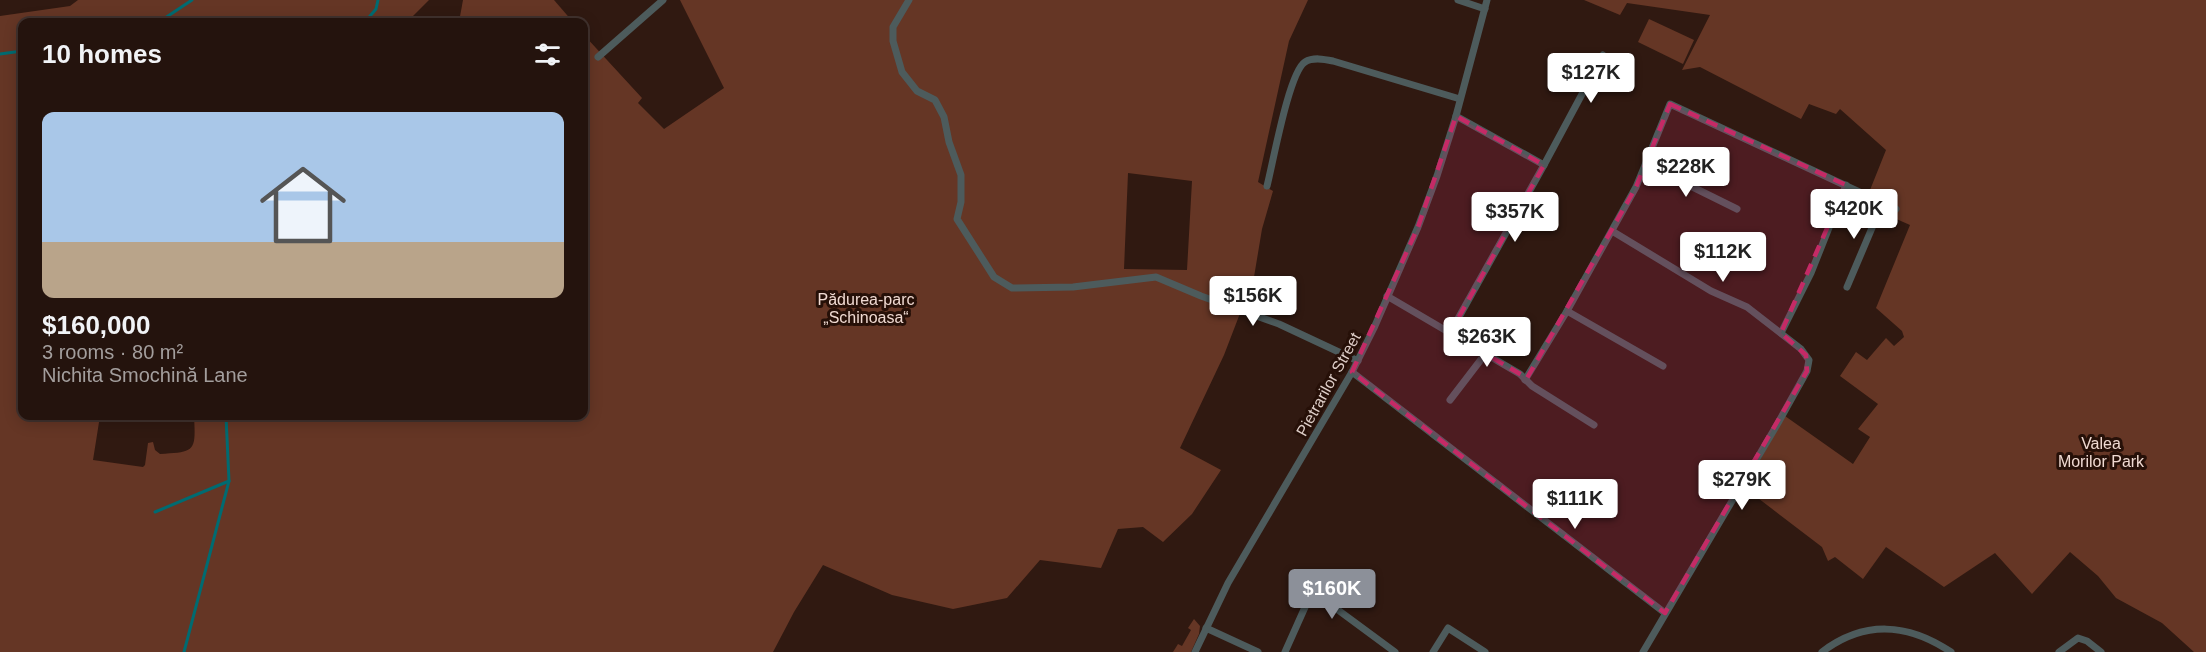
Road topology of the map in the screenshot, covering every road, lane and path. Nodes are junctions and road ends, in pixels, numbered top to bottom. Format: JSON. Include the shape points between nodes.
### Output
{"nodes":[{"id":1,"x":663,"y":0,"type":"edge"},
{"id":2,"x":909,"y":0,"type":"edge"},
{"id":3,"x":1458,"y":0,"type":"edge"},
{"id":4,"x":1486,"y":0,"type":"edge"},
{"id":5,"x":1485,"y":9,"type":"junction"},
{"id":6,"x":1603,"y":56,"type":"dead end"},
{"id":7,"x":598,"y":57,"type":"dead end"},
{"id":8,"x":1460,"y":99,"type":"junction"},
{"id":9,"x":1456,"y":116,"type":"junction"},
{"id":10,"x":1646,"y":164,"type":"junction"},
{"id":11,"x":1544,"y":165,"type":"junction"},
{"id":12,"x":1846,"y":184,"type":"junction"},
{"id":13,"x":1267,"y":186,"type":"dead end"},
{"id":14,"x":1883,"y":202,"type":"junction"},
{"id":15,"x":1737,"y":209,"type":"dead end"},
{"id":16,"x":1896,"y":209,"type":"dead end"},
{"id":17,"x":1612,"y":231,"type":"junction"},
{"id":18,"x":1847,"y":287,"type":"dead end"},
{"id":19,"x":1387,"y":296,"type":"junction"},
{"id":20,"x":1567,"y":311,"type":"junction"},
{"id":21,"x":1450,"y":333,"type":"junction"},
{"id":22,"x":1781,"y":333,"type":"junction"},
{"id":23,"x":1486,"y":353,"type":"junction"},
{"id":24,"x":1358,"y":361,"type":"junction"},
{"id":25,"x":1663,"y":366,"type":"dead end"},
{"id":26,"x":1352,"y":372,"type":"junction"},
{"id":27,"x":1525,"y":380,"type":"junction"},
{"id":28,"x":1450,"y":400,"type":"dead end"},
{"id":29,"x":1594,"y":425,"type":"dead end"},
{"id":30,"x":1665,"y":613,"type":"junction"},
{"id":31,"x":1206,"y":628,"type":"junction"},
{"id":32,"x":1195,"y":652,"type":"edge"},
{"id":33,"x":1258,"y":652,"type":"edge"},
{"id":34,"x":1285,"y":652,"type":"edge"},
{"id":35,"x":1395,"y":652,"type":"edge"},
{"id":36,"x":1433,"y":652,"type":"edge"},
{"id":37,"x":1485,"y":652,"type":"edge"},
{"id":38,"x":1643,"y":652,"type":"edge"},
{"id":39,"x":1822,"y":652,"type":"edge"},
{"id":40,"x":1951,"y":652,"type":"edge"},
{"id":41,"x":2059,"y":652,"type":"edge"},
{"id":42,"x":2102,"y":652,"type":"edge"}],
"edges":[{"from":1,"to":7,"type":"street"},
{"from":2,"to":24,"type":"street","via":[[893,27],[902,72],[917,91],[935,100],[944,117],[961,175],[957,219],[994,277],[1012,288],[1073,287],[1156,277],[1278,323]]},
{"from":3,"to":5,"type":"street"},
{"from":4,"to":5,"type":"street","name":"Pietrarilor Street"},
{"from":5,"to":8,"type":"street","name":"Pietrarilor Street"},
{"from":6,"to":11,"type":"street"},
{"from":8,"to":9,"type":"street","name":"Pietrarilor Street"},
{"from":8,"to":13,"type":"street","via":[[1324,59],[1305,62],[1296,71]]},
{"from":9,"to":11,"type":"street"},
{"from":9,"to":19,"type":"street","name":"Pietrarilor Street","via":[[1418,227]]},
{"from":10,"to":12,"type":"street","via":[[1670,104]]},
{"from":10,"to":15,"type":"street"},
{"from":10,"to":17,"type":"street"},
{"from":11,"to":21,"type":"street"},
{"from":12,"to":14,"type":"street"},
{"from":12,"to":22,"type":"street"},
{"from":14,"to":16,"type":"street"},
{"from":14,"to":18,"type":"street"},
{"from":17,"to":20,"type":"street"},
{"from":17,"to":22,"type":"street","via":[[1711,291],[1747,308]]},
{"from":19,"to":21,"type":"street"},
{"from":19,"to":24,"type":"street","name":"Pietrarilor Street"},
{"from":20,"to":25,"type":"street"},
{"from":20,"to":27,"type":"street"},
{"from":21,"to":23,"type":"street"},
{"from":22,"to":30,"type":"street","via":[[1809,360],[1807,371]]},
{"from":23,"to":27,"type":"street"},
{"from":23,"to":28,"type":"street"},
{"from":24,"to":26,"type":"street","name":"Pietrarilor Street"},
{"from":26,"to":30,"type":"street"},
{"from":26,"to":31,"type":"street","name":"Pietrarilor Street","via":[[1228,583]]},
{"from":27,"to":29,"type":"street"},
{"from":30,"to":38,"type":"street"},
{"from":31,"to":32,"type":"street","name":"Pietrarilor Street"},
{"from":31,"to":33,"type":"street"},
{"from":34,"to":35,"type":"street","via":[[1310,596],[1315,593]]},
{"from":36,"to":37,"type":"street","via":[[1448,628]]},
{"from":39,"to":40,"type":"street","via":[[1844,639],[1893,628],[1935,641]]},
{"from":41,"to":42,"type":"street","via":[[2078,638]]}]}
